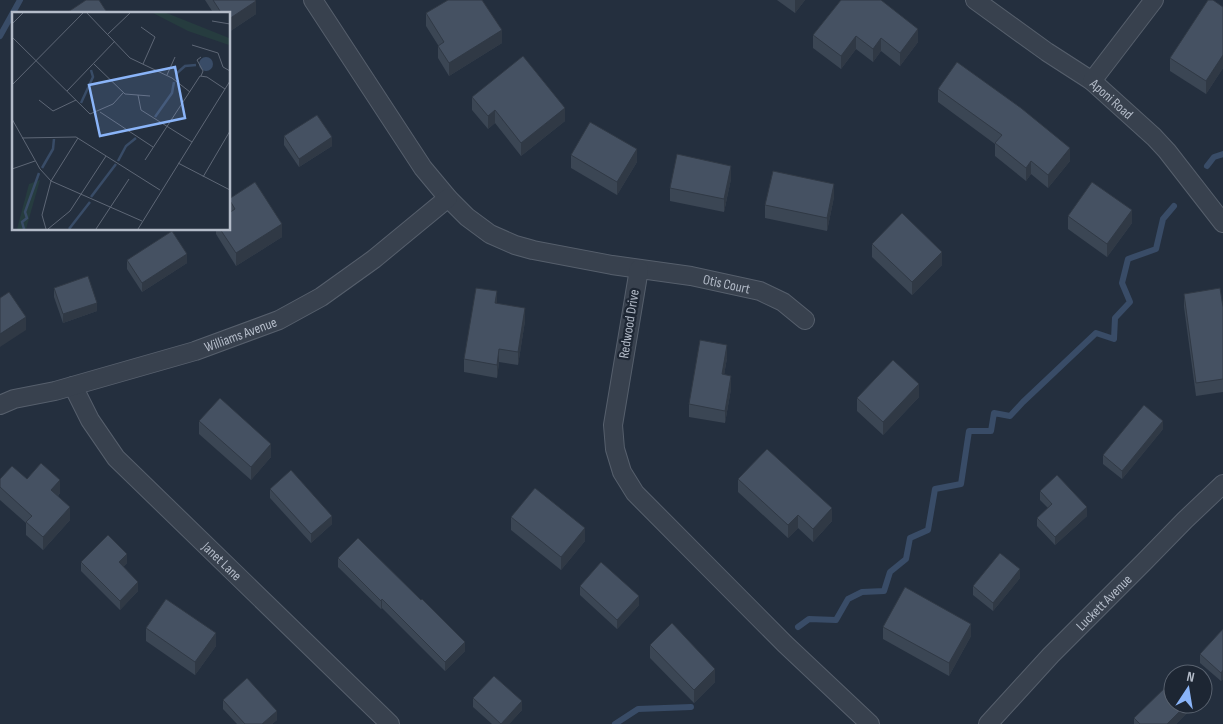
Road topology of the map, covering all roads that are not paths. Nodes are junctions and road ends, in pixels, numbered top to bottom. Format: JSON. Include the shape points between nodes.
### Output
{"nodes":[{"id":1,"x":313,"y":0,"type":"edge"},
{"id":2,"x":975,"y":0,"type":"edge"},
{"id":3,"x":1154,"y":0,"type":"edge"},
{"id":4,"x":1092,"y":81,"type":"junction"},
{"id":5,"x":448,"y":198,"type":"junction"},
{"id":6,"x":1223,"y":223,"type":"edge"},
{"id":7,"x":639,"y":269,"type":"junction"},
{"id":8,"x":805,"y":320,"type":"dead end"},
{"id":9,"x":73,"y":386,"type":"junction"},
{"id":10,"x":0,"y":405,"type":"edge"},
{"id":11,"x":1223,"y":484,"type":"edge"},
{"id":12,"x":390,"y":724,"type":"edge"},
{"id":13,"x":870,"y":724,"type":"edge"},
{"id":14,"x":988,"y":724,"type":"edge"}],
"edges":[{"from":1,"to":5,"type":"street","via":[[423,168]]},
{"from":2,"to":4,"type":"street","name":"Aponi Road"},
{"from":3,"to":4,"type":"street"},
{"from":4,"to":6,"type":"street","name":"Aponi Road","via":[[1167,150]]},
{"from":5,"to":7,"type":"street","via":[[490,234],[515,245]]},
{"from":5,"to":9,"type":"street","name":"Williams Avenue","via":[[321,297],[279,320],[195,351]]},
{"from":7,"to":8,"type":"street","name":"Otis Court","via":[[760,291],[782,302]]},
{"from":7,"to":13,"type":"street","name":"Redwood Drive","via":[[613,425],[615,449],[622,472],[635,494]]},
{"from":9,"to":10,"type":"street","name":"Williams Avenue"},
{"from":9,"to":12,"type":"street","name":"Janet Lane","via":[[90,420],[116,458]]},
{"from":11,"to":14,"type":"street","name":"Luckett Avenue"}]}
